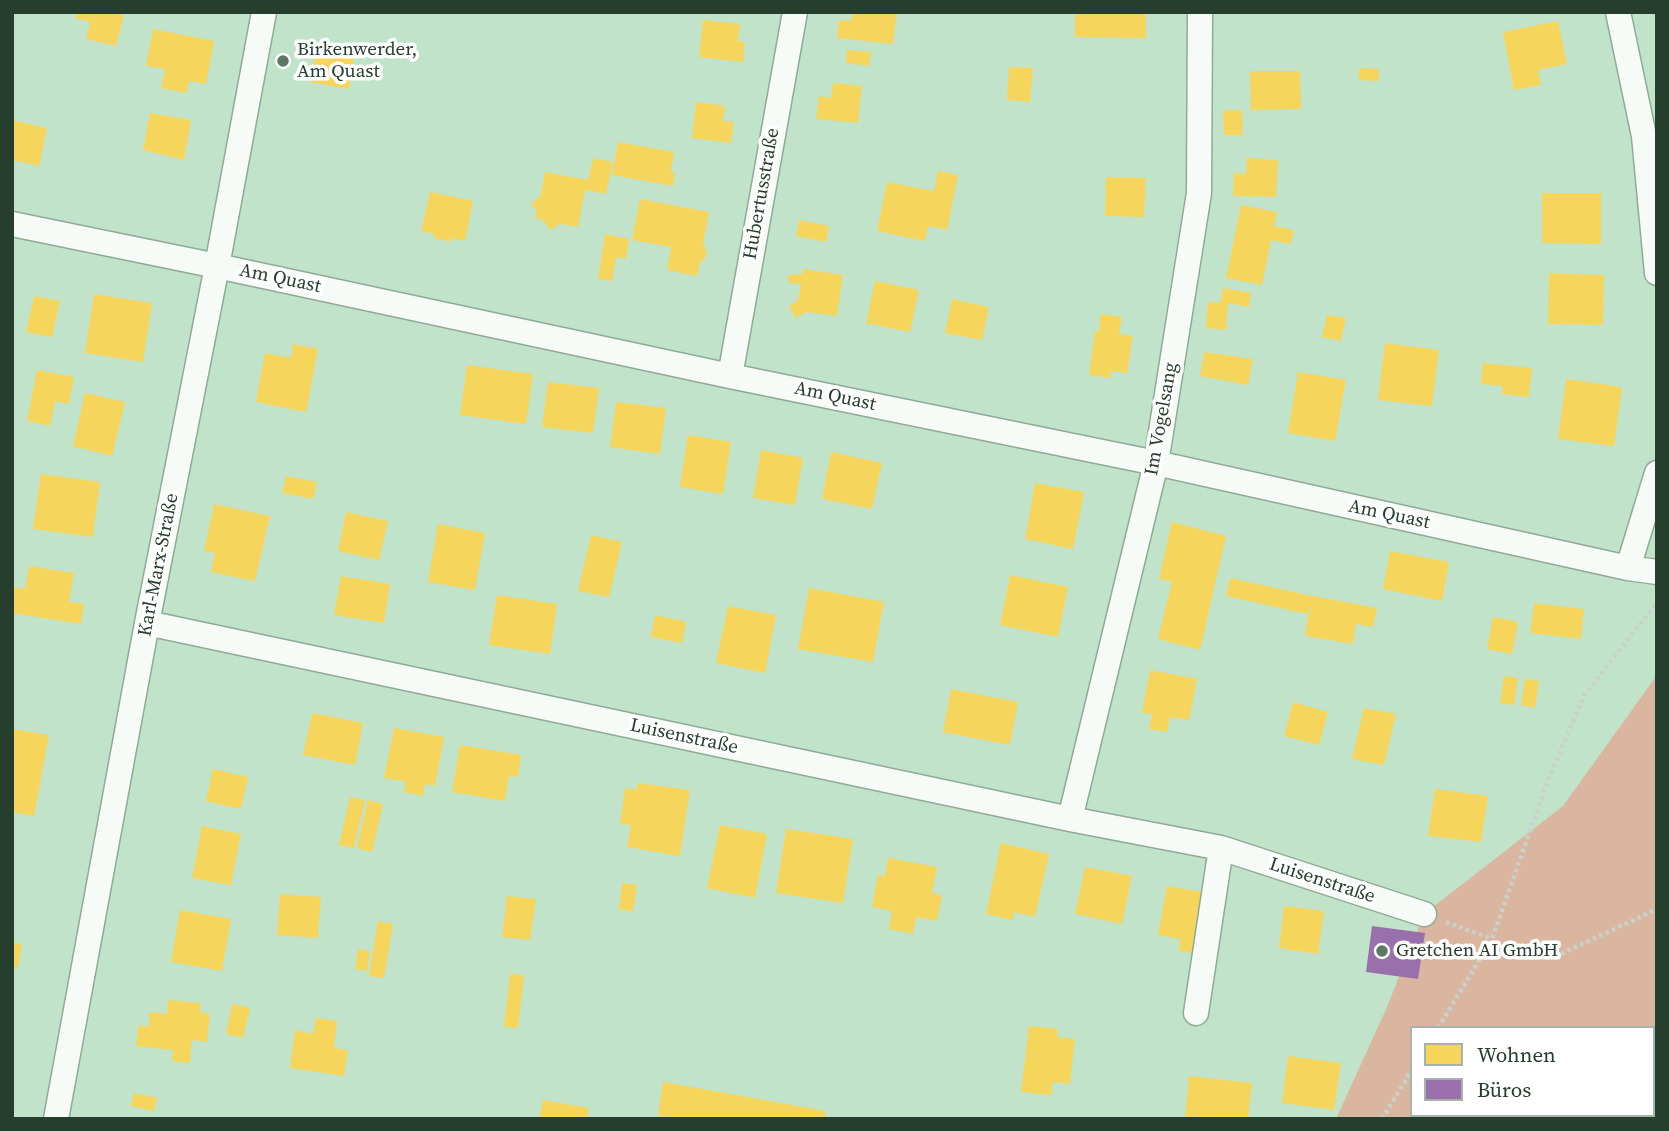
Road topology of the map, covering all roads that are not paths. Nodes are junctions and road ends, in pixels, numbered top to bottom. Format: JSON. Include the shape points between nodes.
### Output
{"nodes":[{"id":1,"x":264,"y":12,"type":"edge"},
{"id":2,"x":795,"y":12,"type":"edge"},
{"id":3,"x":1200,"y":12,"type":"edge"},
{"id":4,"x":1618,"y":12,"type":"edge"},
{"id":5,"x":12,"y":224,"type":"edge"},
{"id":6,"x":217,"y":266,"type":"junction"},
{"id":7,"x":1657,"y":273,"type":"edge"},
{"id":8,"x":730,"y":376,"type":"junction"},
{"id":9,"x":1156,"y":463,"type":"junction"},
{"id":10,"x":1657,"y":473,"type":"edge"},
{"id":11,"x":1628,"y":568,"type":"junction"},
{"id":12,"x":1657,"y":572,"type":"edge"},
{"id":13,"x":147,"y":623,"type":"junction"},
{"id":14,"x":1070,"y":818,"type":"junction"},
{"id":15,"x":1221,"y":848,"type":"junction"},
{"id":16,"x":1421,"y":913,"type":"road end"},
{"id":17,"x":1196,"y":1013,"type":"dead end"},
{"id":18,"x":56,"y":1119,"type":"edge"}],
"edges":[{"from":1,"to":6,"type":"street","name":"Karl-Marx-Straße"},
{"from":2,"to":8,"type":"street","name":"Hubertusstraße"},
{"from":3,"to":9,"type":"street","name":"Im Vogelsang","via":[[1199,193]]},
{"from":4,"to":7,"type":"street","via":[[1644,136]]},
{"from":5,"to":6,"type":"street","name":"Am Quast"},
{"from":6,"to":8,"type":"street","name":"Am Quast"},
{"from":6,"to":13,"type":"street","name":"Karl-Marx-Straße"},
{"from":8,"to":9,"type":"street","name":"Am Quast"},
{"from":9,"to":11,"type":"street","name":"Am Quast"},
{"from":9,"to":14,"type":"street","name":"Im Vogelsang"},
{"from":10,"to":11,"type":"street"},
{"from":11,"to":12,"type":"street","name":"Am Quast"},
{"from":13,"to":14,"type":"street","name":"Luisenstraße"},
{"from":13,"to":18,"type":"street","name":"Karl-Marx-Straße"},
{"from":14,"to":15,"type":"street","name":"Luisenstraße"},
{"from":15,"to":16,"type":"street","name":"Luisenstraße"},
{"from":15,"to":17,"type":"street"}]}
